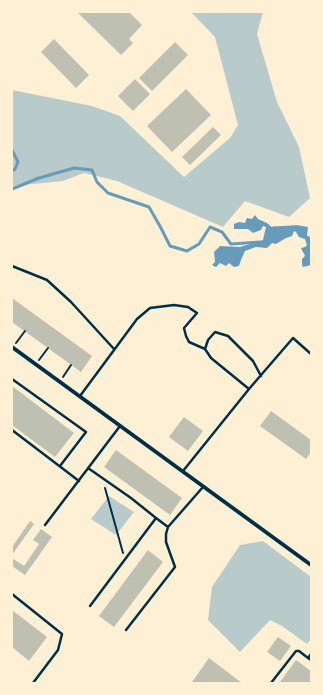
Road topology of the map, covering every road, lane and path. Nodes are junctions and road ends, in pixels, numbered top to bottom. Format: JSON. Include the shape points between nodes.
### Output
{"nodes":[{"id":1,"x":12,"y":266,"type":"edge"},
{"id":2,"x":25,"y":331,"type":"dead end"},
{"id":3,"x":12,"y":347,"type":"edge"},
{"id":4,"x":48,"y":348,"type":"dead end"},
{"id":5,"x":114,"y":349,"type":"junction"},
{"id":6,"x":205,"y":349,"type":"junction"},
{"id":7,"x":311,"y":354,"type":"edge"},
{"id":8,"x":36,"y":364,"type":"junction"},
{"id":9,"x":71,"y":365,"type":"dead end"},
{"id":10,"x":261,"y":376,"type":"junction"},
{"id":11,"x":12,"y":379,"type":"edge"},
{"id":12,"x":59,"y":381,"type":"junction"},
{"id":13,"x":249,"y":389,"type":"junction"},
{"id":14,"x":80,"y":396,"type":"junction"},
{"id":15,"x":120,"y":426,"type":"junction"},
{"id":16,"x":12,"y":430,"type":"edge"},
{"id":17,"x":60,"y":466,"type":"junction"},
{"id":18,"x":88,"y":468,"type":"junction"},
{"id":19,"x":183,"y":472,"type":"junction"},
{"id":20,"x":102,"y":477,"type":"junction"},
{"id":21,"x":78,"y":481,"type":"junction"},
{"id":22,"x":203,"y":486,"type":"junction"},
{"id":23,"x":156,"y":518,"type":"junction"},
{"id":24,"x":45,"y":526,"type":"dead end"},
{"id":25,"x":168,"y":527,"type":"junction"},
{"id":26,"x":125,"y":560,"type":"junction"},
{"id":27,"x":311,"y":566,"type":"edge"},
{"id":28,"x":12,"y":594,"type":"edge"},
{"id":29,"x":90,"y":606,"type":"dead end"},
{"id":30,"x":126,"y":630,"type":"dead end"},
{"id":31,"x":311,"y":654,"type":"edge"},
{"id":32,"x":308,"y":658,"type":"junction"},
{"id":33,"x":311,"y":660,"type":"edge"},
{"id":34,"x":33,"y":683,"type":"edge"},
{"id":35,"x":271,"y":683,"type":"edge"}],
"edges":[{"from":1,"to":5,"type":"lane","via":[[47,280]]},
{"from":2,"to":3,"type":"path"},
{"from":3,"to":8,"type":"street"},
{"from":4,"to":8,"type":"path"},
{"from":5,"to":6,"type":"lane","via":[[137,319],[150,308],[174,305],[188,307],[197,313],[184,328],[189,342]]},
{"from":5,"to":14,"type":"lane"},
{"from":6,"to":10,"type":"lane","via":[[215,332],[228,336],[253,361]]},
{"from":6,"to":13,"type":"lane","via":[[210,358]]},
{"from":7,"to":10,"type":"lane","via":[[293,338]]},
{"from":8,"to":12,"type":"street"},
{"from":9,"to":12,"type":"path"},
{"from":10,"to":13,"type":"lane"},
{"from":11,"to":17,"type":"lane","via":[[86,432]]},
{"from":12,"to":14,"type":"street"},
{"from":13,"to":19,"type":"lane"},
{"from":14,"to":15,"type":"street"},
{"from":15,"to":18,"type":"lane"},
{"from":15,"to":19,"type":"street"},
{"from":16,"to":17,"type":"lane"},
{"from":17,"to":21,"type":"lane"},
{"from":18,"to":20,"type":"lane"},
{"from":18,"to":21,"type":"lane"},
{"from":19,"to":22,"type":"street"},
{"from":20,"to":23,"type":"lane"},
{"from":20,"to":26,"type":"path"},
{"from":21,"to":24,"type":"lane"},
{"from":22,"to":25,"type":"lane"},
{"from":22,"to":27,"type":"street"},
{"from":23,"to":25,"type":"lane"},
{"from":23,"to":26,"type":"lane"},
{"from":25,"to":30,"type":"lane","via":[[166,542],[175,566]]},
{"from":26,"to":29,"type":"lane"},
{"from":28,"to":34,"type":"lane","via":[[62,634],[58,650]]},
{"from":31,"to":32,"type":"lane"},
{"from":32,"to":33,"type":"lane"},
{"from":32,"to":35,"type":"lane","via":[[296,651]]}]}
